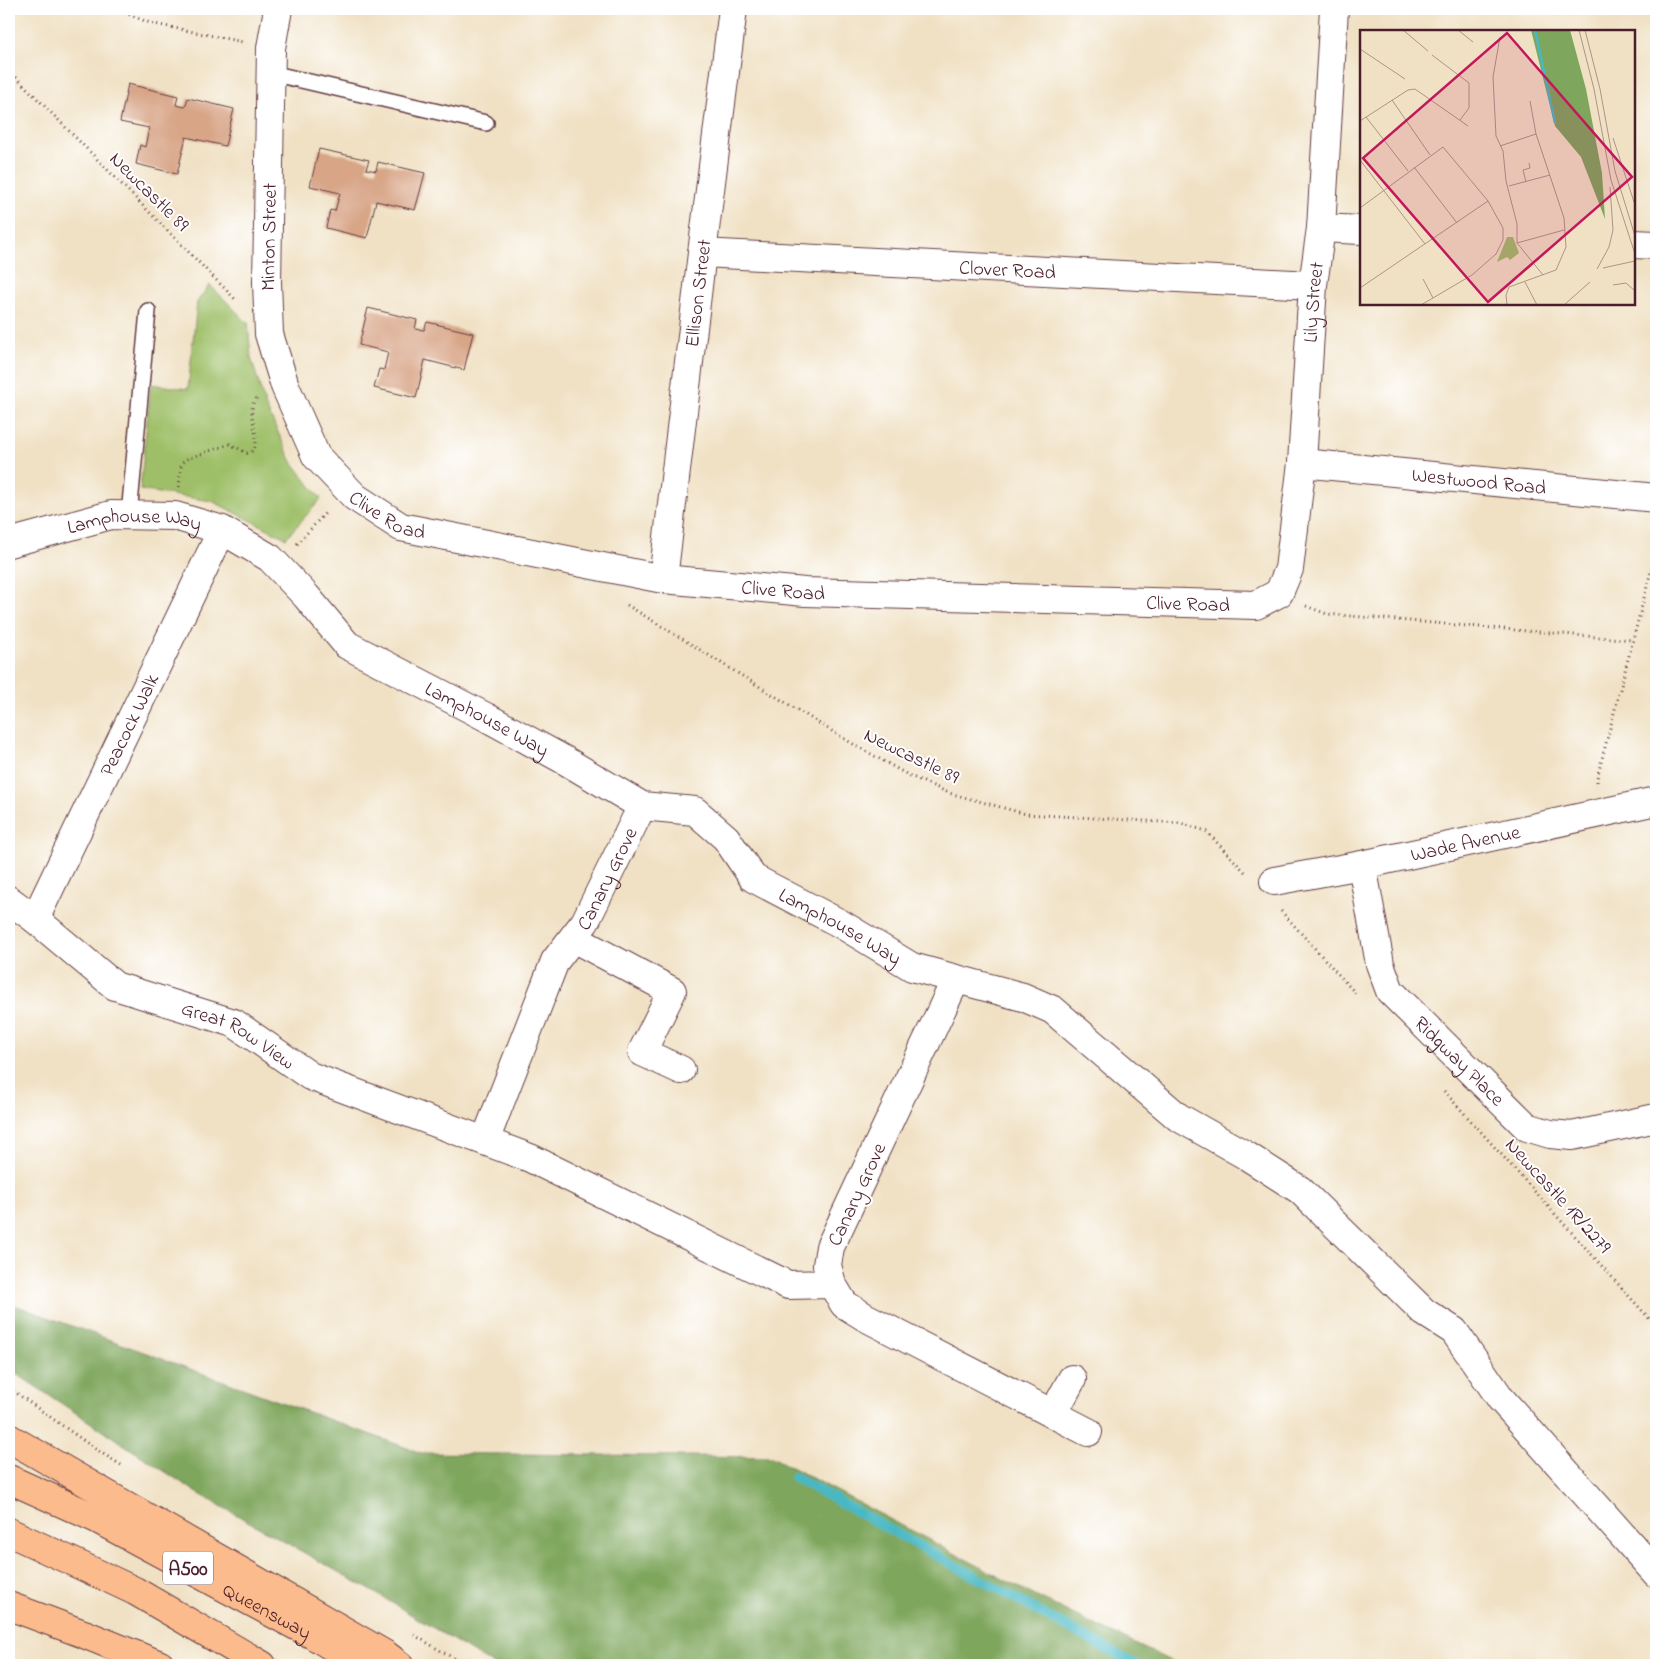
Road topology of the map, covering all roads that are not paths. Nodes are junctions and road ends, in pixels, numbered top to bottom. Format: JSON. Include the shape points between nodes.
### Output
{"nodes":[{"id":1,"x":278,"y":9,"type":"edge"},
{"id":2,"x":733,"y":9,"type":"edge"},
{"id":3,"x":1334,"y":9,"type":"edge"},
{"id":4,"x":271,"y":60,"type":"junction"},
{"id":5,"x":486,"y":123,"type":"dead end"},
{"id":6,"x":1321,"y":228,"type":"junction"},
{"id":7,"x":1360,"y":230,"type":"edge"},
{"id":8,"x":1635,"y":244,"type":"edge"},
{"id":9,"x":1656,"y":245,"type":"edge"},
{"id":10,"x":702,"y":253,"type":"junction"},
{"id":11,"x":1313,"y":285,"type":"junction"},
{"id":12,"x":148,"y":311,"type":"dead end"},
{"id":13,"x":316,"y":456,"type":"joint"},
{"id":14,"x":1302,"y":463,"type":"junction"},
{"id":15,"x":1656,"y":498,"type":"edge"},
{"id":16,"x":129,"y":515,"type":"junction"},
{"id":17,"x":222,"y":530,"type":"junction"},
{"id":18,"x":9,"y":543,"type":"edge"},
{"id":19,"x":663,"y":579,"type":"junction"},
{"id":20,"x":1279,"y":593,"type":"joint"},
{"id":21,"x":1656,"y":801,"type":"edge"},
{"id":22,"x":642,"y":806,"type":"junction"},
{"id":23,"x":1362,"y":865,"type":"junction"},
{"id":24,"x":1276,"y":894,"type":"road end"},
{"id":25,"x":9,"y":900,"type":"edge"},
{"id":26,"x":34,"y":919,"type":"junction"},
{"id":27,"x":573,"y":938,"type":"junction"},
{"id":28,"x":956,"y":979,"type":"junction"},
{"id":29,"x":681,"y":1070,"type":"dead end"},
{"id":30,"x":1656,"y":1118,"type":"edge"},
{"id":31,"x":485,"y":1141,"type":"junction"},
{"id":32,"x":832,"y":1284,"type":"junction"},
{"id":33,"x":1072,"y":1379,"type":"dead end"},
{"id":34,"x":1053,"y":1414,"type":"junction"},
{"id":35,"x":1088,"y":1432,"type":"dead end"},
{"id":36,"x":9,"y":1438,"type":"edge"},
{"id":37,"x":9,"y":1479,"type":"edge"},
{"id":38,"x":9,"y":1532,"type":"edge"},
{"id":39,"x":1656,"y":1573,"type":"edge"},
{"id":40,"x":9,"y":1606,"type":"edge"},
{"id":41,"x":160,"y":1665,"type":"edge"},
{"id":42,"x":262,"y":1665,"type":"edge"},
{"id":43,"x":362,"y":1665,"type":"edge"},
{"id":44,"x":399,"y":1665,"type":"edge"}],
"edges":[{"from":1,"to":4,"type":"street","name":"Minton Street"},
{"from":2,"to":10,"type":"street","name":"Ellison Street"},
{"from":3,"to":6,"type":"street","name":"Lily Street"},
{"from":4,"to":5,"type":"lane"},
{"from":4,"to":13,"type":"street","name":"Minton Street","via":[[269,334],[285,386]]},
{"from":6,"to":7,"type":"street"},
{"from":6,"to":11,"type":"street","name":"Lily Street"},
{"from":8,"to":9,"type":"street"},
{"from":10,"to":11,"type":"street","name":"Clover Road"},
{"from":10,"to":19,"type":"street","name":"Ellison Street"},
{"from":11,"to":14,"type":"street","name":"Lily Street"},
{"from":12,"to":16,"type":"lane"},
{"from":13,"to":19,"type":"street","name":"Clive Road","via":[[355,497],[401,527]]},
{"from":14,"to":15,"type":"street","name":"Westwood Road"},
{"from":14,"to":20,"type":"street","name":"Lily Street","via":[[1289,569]]},
{"from":16,"to":17,"type":"street","name":"Lamphouse Way","via":[[174,516]]},
{"from":16,"to":18,"type":"street","name":"Lamphouse Way","via":[[111,515]]},
{"from":17,"to":22,"type":"street","name":"Lamphouse Way","via":[[270,558],[347,645],[486,717]]},
{"from":17,"to":26,"type":"street","name":"Peacock Walk"},
{"from":19,"to":20,"type":"street","name":"Clive Road","via":[[805,592],[1256,605]]},
{"from":21,"to":23,"type":"street","name":"Wade Avenue"},
{"from":22,"to":27,"type":"street","name":"Canary Grove","via":[[585,922]]},
{"from":22,"to":28,"type":"street","name":"Lamphouse Way","via":[[695,811],[726,838],[753,878],[841,924],[912,967]]},
{"from":23,"to":24,"type":"street","name":"Wade Avenue"},
{"from":23,"to":30,"type":"street","name":"Ridgway Place","via":[[1380,964],[1390,990],[1527,1127],[1572,1136]]},
{"from":25,"to":26,"type":"street","name":"Great Row View"},
{"from":26,"to":31,"type":"street","name":"Great Row View","via":[[115,986],[234,1023],[310,1076]]},
{"from":27,"to":29,"type":"street","via":[[672,991],[642,1052]]},
{"from":27,"to":31,"type":"street","name":"Canary Grove","via":[[555,961]]},
{"from":28,"to":32,"type":"street","name":"Canary Grove","via":[[830,1247],[827,1265]]},
{"from":28,"to":39,"type":"street","name":"Lamphouse Way","via":[[1023,997],[1053,1010],[1178,1117],[1300,1190],[1424,1312],[1454,1331],[1501,1399]]},
{"from":31,"to":32,"type":"street","name":"Great Row View","via":[[530,1158],[788,1285]]},
{"from":32,"to":34,"type":"street","name":"Canary Grove","via":[[844,1304],[865,1317]]},
{"from":33,"to":34,"type":"street"},
{"from":34,"to":35,"type":"street","name":"Canary Grove"},
{"from":36,"to":44,"type":"highway"},
{"from":37,"to":43,"type":"highway","name":"Queensway","number":"A500","via":[[95,1518]]},
{"from":38,"to":42,"type":"highway","number":"A500","via":[[135,1591]]},
{"from":40,"to":41,"type":"highway"}]}
